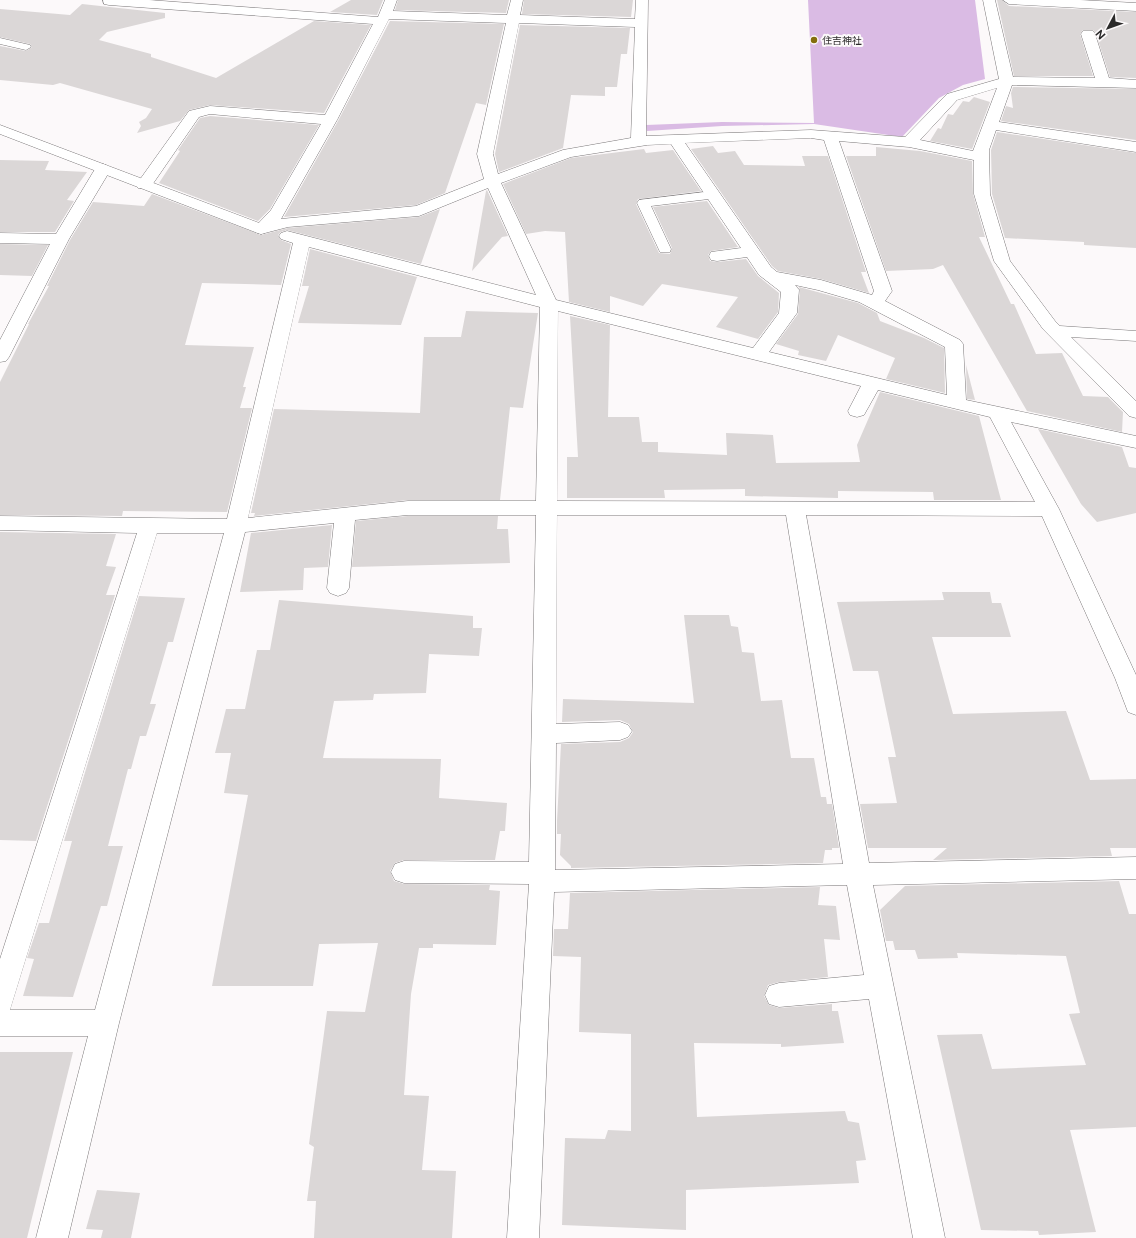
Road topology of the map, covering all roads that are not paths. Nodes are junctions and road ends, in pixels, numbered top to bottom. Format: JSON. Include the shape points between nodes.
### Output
{"nodes":[{"id":1,"x":391,"y":0,"type":"edge"},
{"id":2,"x":517,"y":0,"type":"edge"},
{"id":3,"x":642,"y":0,"type":"edge"},
{"id":4,"x":988,"y":0,"type":"edge"},
{"id":5,"x":1009,"y":0,"type":"edge"},
{"id":6,"x":109,"y":1,"type":"dead end"},
{"id":7,"x":1136,"y":7,"type":"edge"},
{"id":8,"x":384,"y":18,"type":"junction"},
{"id":9,"x":514,"y":18,"type":"junction"},
{"id":10,"x":642,"y":23,"type":"junction"},
{"id":11,"x":1088,"y":34,"type":"dead end"},
{"id":12,"x":0,"y":42,"type":"edge"},
{"id":13,"x":26,"y":47,"type":"dead end"},
{"id":14,"x":1007,"y":81,"type":"junction"},
{"id":15,"x":1103,"y":82,"type":"junction"},
{"id":16,"x":1136,"y":84,"type":"edge"},
{"id":17,"x":330,"y":120,"type":"junction"},
{"id":18,"x":990,"y":125,"type":"junction"},
{"id":19,"x":0,"y":129,"type":"edge"},
{"id":20,"x":830,"y":136,"type":"junction"},
{"id":21,"x":675,"y":139,"type":"junction"},
{"id":22,"x":638,"y":141,"type":"junction"},
{"id":23,"x":908,"y":142,"type":"junction"},
{"id":24,"x":1136,"y":147,"type":"edge"},
{"id":25,"x":981,"y":157,"type":"junction"},
{"id":26,"x":103,"y":169,"type":"junction"},
{"id":27,"x":492,"y":181,"type":"junction"},
{"id":28,"x":144,"y":185,"type":"junction"},
{"id":29,"x":713,"y":195,"type":"junction"},
{"id":30,"x":261,"y":229,"type":"junction"},
{"id":31,"x":0,"y":238,"type":"edge"},
{"id":32,"x":61,"y":239,"type":"junction"},
{"id":33,"x":302,"y":241,"type":"junction"},
{"id":34,"x":665,"y":249,"type":"dead end"},
{"id":35,"x":751,"y":251,"type":"junction"},
{"id":36,"x":717,"y":256,"type":"dead end"},
{"id":37,"x":771,"y":276,"type":"junction"},
{"id":38,"x":875,"y":303,"type":"junction"},
{"id":39,"x":549,"y":304,"type":"junction"},
{"id":40,"x":1056,"y":331,"type":"junction"},
{"id":41,"x":1136,"y":336,"type":"edge"},
{"id":42,"x":757,"y":355,"type":"junction"},
{"id":43,"x":0,"y":357,"type":"edge"},
{"id":44,"x":872,"y":383,"type":"junction"},
{"id":45,"x":957,"y":404,"type":"junction"},
{"id":46,"x":857,"y":411,"type":"dead end"},
{"id":47,"x":1136,"y":412,"type":"edge"},
{"id":48,"x":997,"y":413,"type":"junction"},
{"id":49,"x":1136,"y":442,"type":"edge"},
{"id":50,"x":548,"y":509,"type":"junction"},
{"id":51,"x":795,"y":509,"type":"junction"},
{"id":52,"x":1049,"y":509,"type":"junction"},
{"id":53,"x":345,"y":514,"type":"junction"},
{"id":54,"x":0,"y":523,"type":"edge"},
{"id":55,"x":149,"y":526,"type":"junction"},
{"id":56,"x":236,"y":526,"type":"junction"},
{"id":57,"x":338,"y":588,"type":"dead end"},
{"id":58,"x":1131,"y":678,"type":"edge"},
{"id":59,"x":1136,"y":706,"type":"edge"},
{"id":60,"x":620,"y":731,"type":"dead end"},
{"id":61,"x":544,"y":734,"type":"junction"},
{"id":62,"x":1136,"y":868,"type":"edge"},
{"id":63,"x":404,"y":872,"type":"dead end"},
{"id":64,"x":858,"y":874,"type":"junction"},
{"id":65,"x":542,"y":877,"type":"junction"},
{"id":66,"x":880,"y":986,"type":"junction"},
{"id":67,"x":779,"y":995,"type":"dead end"},
{"id":68,"x":0,"y":1002,"type":"edge"},
{"id":69,"x":0,"y":1023,"type":"edge"},
{"id":70,"x":105,"y":1023,"type":"junction"},
{"id":71,"x":52,"y":1238,"type":"edge"},
{"id":72,"x":523,"y":1238,"type":"edge"},
{"id":73,"x":929,"y":1238,"type":"edge"}],
"edges":[{"from":1,"to":8,"type":"street"},
{"from":2,"to":9,"type":"street"},
{"from":3,"to":10,"type":"street"},
{"from":4,"to":14,"type":"street"},
{"from":5,"to":7,"type":"street"},
{"from":6,"to":8,"type":"street"},
{"from":8,"to":9,"type":"street"},
{"from":8,"to":17,"type":"street"},
{"from":9,"to":10,"type":"street"},
{"from":9,"to":27,"type":"street","via":[[485,154]]},
{"from":10,"to":22,"type":"street"},
{"from":11,"to":15,"type":"street"},
{"from":12,"to":13,"type":"lane"},
{"from":14,"to":15,"type":"street"},
{"from":14,"to":18,"type":"street"},
{"from":14,"to":23,"type":"street","via":[[952,96]]},
{"from":15,"to":16,"type":"street"},
{"from":17,"to":28,"type":"street","via":[[210,110],[194,114]]},
{"from":17,"to":30,"type":"street","via":[[278,213]]},
{"from":18,"to":24,"type":"street"},
{"from":18,"to":25,"type":"street","via":[[980,150]]},
{"from":19,"to":26,"type":"street"},
{"from":20,"to":21,"type":"street","via":[[811,134]]},
{"from":20,"to":23,"type":"street"},
{"from":20,"to":38,"type":"street","via":[[883,291]]},
{"from":21,"to":22,"type":"street"},
{"from":21,"to":29,"type":"street"},
{"from":22,"to":27,"type":"street","via":[[568,153]]},
{"from":23,"to":25,"type":"street"},
{"from":25,"to":40,"type":"street","via":[[982,194],[1002,261]]},
{"from":26,"to":28,"type":"street"},
{"from":26,"to":32,"type":"street"},
{"from":27,"to":30,"type":"street","via":[[419,211],[287,222]]},
{"from":27,"to":39,"type":"street"},
{"from":28,"to":30,"type":"street"},
{"from":29,"to":34,"type":"lane","via":[[643,203]]},
{"from":29,"to":35,"type":"street"},
{"from":30,"to":33,"type":"street"},
{"from":31,"to":32,"type":"street"},
{"from":32,"to":43,"type":"street"},
{"from":33,"to":39,"type":"street"},
{"from":33,"to":56,"type":"street"},
{"from":35,"to":36,"type":"street"},
{"from":35,"to":37,"type":"street"},
{"from":37,"to":38,"type":"street","via":[[821,285]]},
{"from":37,"to":42,"type":"street","via":[[790,290],[788,313]]},
{"from":38,"to":45,"type":"street","via":[[954,344]]},
{"from":39,"to":42,"type":"street"},
{"from":39,"to":50,"type":"street"},
{"from":40,"to":41,"type":"street"},
{"from":40,"to":47,"type":"street"},
{"from":42,"to":44,"type":"street"},
{"from":44,"to":45,"type":"street"},
{"from":44,"to":46,"type":"street"},
{"from":45,"to":48,"type":"street"},
{"from":48,"to":49,"type":"street"},
{"from":48,"to":52,"type":"street"},
{"from":50,"to":51,"type":"street"},
{"from":50,"to":53,"type":"street","via":[[408,508]]},
{"from":50,"to":61,"type":"street"},
{"from":51,"to":52,"type":"street"},
{"from":51,"to":64,"type":"street"},
{"from":52,"to":58,"type":"street"},
{"from":53,"to":56,"type":"street"},
{"from":53,"to":57,"type":"street"},
{"from":54,"to":55,"type":"street"},
{"from":55,"to":56,"type":"street"},
{"from":55,"to":68,"type":"street"},
{"from":56,"to":70,"type":"street"},
{"from":58,"to":59,"type":"street"},
{"from":60,"to":61,"type":"street"},
{"from":61,"to":65,"type":"street"},
{"from":62,"to":64,"type":"street"},
{"from":63,"to":65,"type":"street"},
{"from":64,"to":65,"type":"street"},
{"from":64,"to":66,"type":"street"},
{"from":65,"to":72,"type":"street"},
{"from":66,"to":67,"type":"street"},
{"from":66,"to":73,"type":"street"},
{"from":69,"to":70,"type":"street"},
{"from":70,"to":71,"type":"street"}]}
